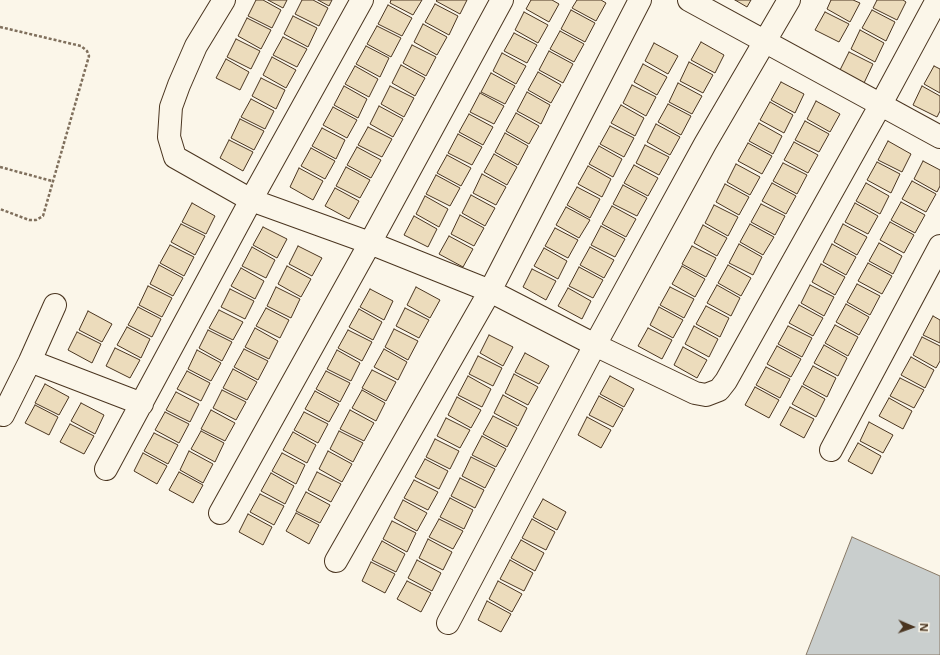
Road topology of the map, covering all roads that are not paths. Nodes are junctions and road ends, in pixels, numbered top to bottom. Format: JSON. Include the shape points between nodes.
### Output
{"nodes":[{"id":1,"x":224,"y":0,"type":"edge"},
{"id":2,"x":362,"y":0,"type":"edge"},
{"id":3,"x":502,"y":0,"type":"edge"},
{"id":4,"x":640,"y":0,"type":"edge"},
{"id":5,"x":689,"y":0,"type":"edge"},
{"id":6,"x":789,"y":0,"type":"edge"},
{"id":7,"x":936,"y":0,"type":"edge"},
{"id":8,"x":765,"y":42,"type":"junction"},
{"id":9,"x":881,"y":104,"type":"junction"},
{"id":10,"x":940,"y":137,"type":"edge"},
{"id":11,"x":251,"y":200,"type":"junction"},
{"id":12,"x":370,"y":243,"type":"junction"},
{"id":13,"x":940,"y":246,"type":"edge"},
{"id":14,"x":490,"y":291,"type":"junction"},
{"id":15,"x":55,"y":305,"type":"dead end"},
{"id":16,"x":595,"y":346,"type":"junction"},
{"id":17,"x":30,"y":362,"type":"junction"},
{"id":18,"x":142,"y":404,"type":"junction"},
{"id":19,"x":3,"y":415,"type":"dead end"},
{"id":20,"x":831,"y":450,"type":"dead end"},
{"id":21,"x":106,"y":469,"type":"dead end"},
{"id":22,"x":220,"y":513,"type":"dead end"},
{"id":23,"x":336,"y":561,"type":"dead end"},
{"id":24,"x":448,"y":623,"type":"dead end"}],
"edges":[{"from":1,"to":11,"type":"street","via":[[196,46],[179,86],[171,107],[168,137],[175,157]]},
{"from":2,"to":11,"type":"street"},
{"from":3,"to":12,"type":"street"},
{"from":4,"to":14,"type":"street"},
{"from":5,"to":8,"type":"street"},
{"from":6,"to":8,"type":"street"},
{"from":7,"to":9,"type":"street"},
{"from":8,"to":9,"type":"street"},
{"from":8,"to":16,"type":"street","via":[[705,144]]},
{"from":9,"to":10,"type":"street"},
{"from":9,"to":16,"type":"street","via":[[719,390],[706,395],[695,393]]},
{"from":11,"to":12,"type":"street"},
{"from":11,"to":18,"type":"street"},
{"from":12,"to":14,"type":"street"},
{"from":12,"to":22,"type":"street"},
{"from":13,"to":20,"type":"street"},
{"from":14,"to":16,"type":"street"},
{"from":14,"to":23,"type":"street"},
{"from":15,"to":17,"type":"street"},
{"from":16,"to":24,"type":"street"},
{"from":17,"to":18,"type":"street"},
{"from":17,"to":19,"type":"street"},
{"from":18,"to":21,"type":"street"}]}
